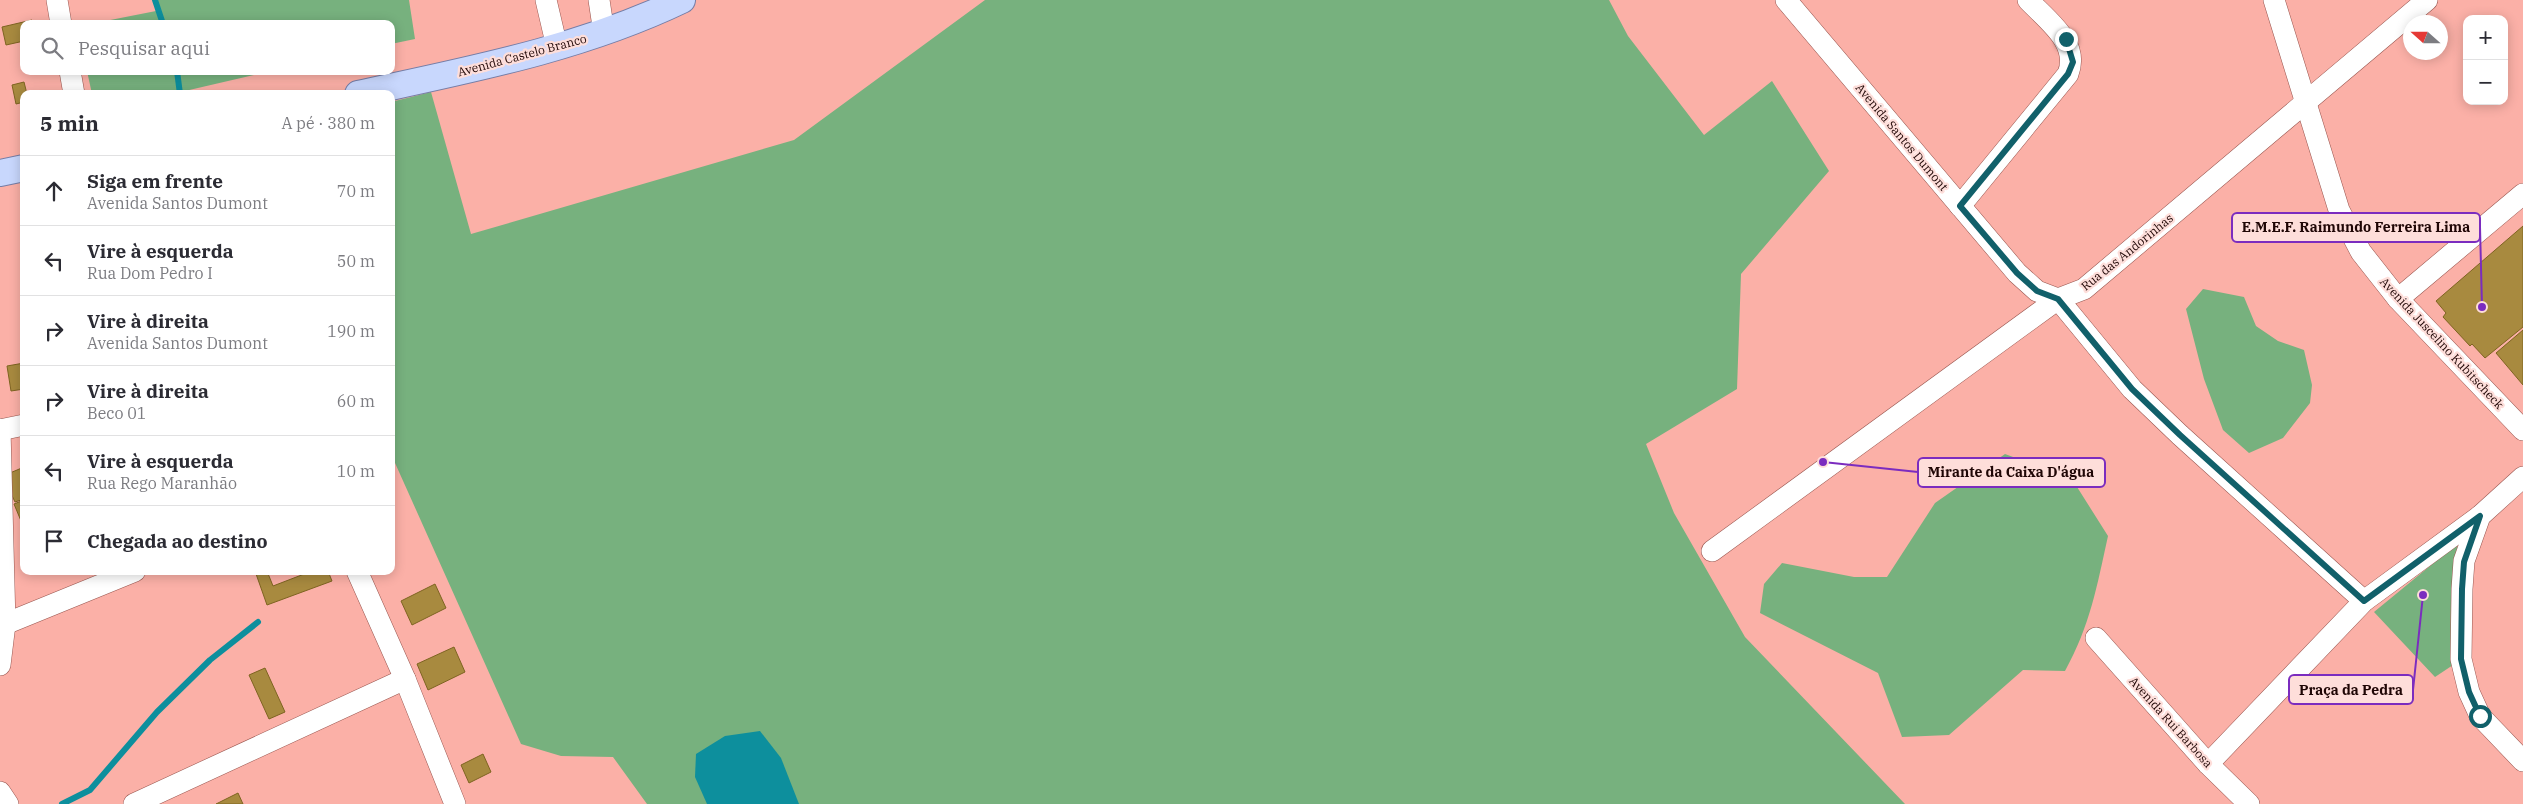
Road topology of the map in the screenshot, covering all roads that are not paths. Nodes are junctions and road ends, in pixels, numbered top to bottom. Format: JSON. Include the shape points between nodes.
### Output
{"nodes":[{"id":1,"x":57,"y":0,"type":"edge"},
{"id":2,"x":546,"y":0,"type":"edge"},
{"id":3,"x":599,"y":0,"type":"edge"},
{"id":4,"x":682,"y":0,"type":"edge"},
{"id":5,"x":1786,"y":0,"type":"edge"},
{"id":6,"x":2028,"y":0,"type":"edge"},
{"id":7,"x":2274,"y":0,"type":"edge"},
{"id":8,"x":2427,"y":0,"type":"edge"},
{"id":9,"x":60,"y":20,"type":"edge"},
{"id":10,"x":604,"y":33,"type":"junction"},
{"id":11,"x":557,"y":47,"type":"junction"},
{"id":12,"x":71,"y":75,"type":"edge"},
{"id":13,"x":73,"y":90,"type":"edge"},
{"id":14,"x":376,"y":90,"type":"edge"},
{"id":15,"x":2308,"y":103,"type":"junction"},
{"id":16,"x":20,"y":169,"type":"edge"},
{"id":17,"x":0,"y":173,"type":"edge"},
{"id":18,"x":2523,"y":194,"type":"edge"},
{"id":19,"x":1960,"y":206,"type":"junction"},
{"id":20,"x":2058,"y":299,"type":"junction"},
{"id":21,"x":2398,"y":299,"type":"junction"},
{"id":22,"x":20,"y":426,"type":"edge"},
{"id":23,"x":0,"y":430,"type":"edge"},
{"id":24,"x":2523,"y":430,"type":"edge"},
{"id":25,"x":2523,"y":477,"type":"edge"},
{"id":26,"x":2480,"y":516,"type":"junction"},
{"id":27,"x":1712,"y":551,"type":"dead end"},
{"id":28,"x":125,"y":575,"type":"edge"},
{"id":29,"x":358,"y":575,"type":"edge"},
{"id":30,"x":2364,"y":601,"type":"junction"},
{"id":31,"x":4,"y":624,"type":"junction"},
{"id":32,"x":2096,"y":638,"type":"dead end"},
{"id":33,"x":0,"y":665,"type":"edge"},
{"id":34,"x":405,"y":679,"type":"junction"},
{"id":35,"x":2523,"y":761,"type":"edge"},
{"id":36,"x":2208,"y":764,"type":"junction"},
{"id":37,"x":0,"y":792,"type":"edge"},
{"id":38,"x":8,"y":804,"type":"edge"},
{"id":39,"x":134,"y":804,"type":"edge"},
{"id":40,"x":454,"y":804,"type":"edge"},
{"id":41,"x":2250,"y":804,"type":"edge"}],
"edges":[{"from":1,"to":9,"type":"street"},
{"from":2,"to":11,"type":"street"},
{"from":3,"to":10,"type":"street"},
{"from":4,"to":10,"type":"main road","name":"Avenida Castelo Branco"},
{"from":5,"to":19,"type":"street","name":"Avenida Santos Dumont"},
{"from":6,"to":19,"type":"street","via":[[2066,39],[2073,62],[2068,74]]},
{"from":7,"to":15,"type":"street","name":"Avenida Juscelino Kubitscheck"},
{"from":8,"to":15,"type":"street","name":"Rua das Andorinhas"},
{"from":10,"to":11,"type":"main road","name":"Avenida Castelo Branco"},
{"from":11,"to":14,"type":"main road","name":"Avenida Castelo Branco","via":[[505,62]]},
{"from":12,"to":13,"type":"street"},
{"from":15,"to":20,"type":"street","name":"Rua das Andorinhas","via":[[2084,289]]},
{"from":15,"to":21,"type":"street","name":"Avenida Juscelino Kubitscheck","via":[[2339,210],[2361,252]]},
{"from":16,"to":17,"type":"main road"},
{"from":18,"to":21,"type":"street"},
{"from":19,"to":20,"type":"street","name":"Avenida Santos Dumont","via":[[2017,273],[2037,291]]},
{"from":20,"to":27,"type":"street","name":"Rua das Andorinhas"},
{"from":20,"to":30,"type":"street","name":"Avenida Santos Dumont","via":[[2132,389]]},
{"from":21,"to":24,"type":"street","name":"Avenida Juscelino Kubitscheck"},
{"from":22,"to":23,"type":"street"},
{"from":23,"to":31,"type":"street"},
{"from":25,"to":26,"type":"street"},
{"from":26,"to":30,"type":"street"},
{"from":26,"to":35,"type":"street","via":[[2464,562],[2461,659],[2469,692],[2480,716]]},
{"from":28,"to":31,"type":"street"},
{"from":29,"to":34,"type":"street"},
{"from":30,"to":36,"type":"street"},
{"from":31,"to":33,"type":"street"},
{"from":32,"to":36,"type":"street","name":"Avenida Rui Barbosa"},
{"from":34,"to":39,"type":"street"},
{"from":34,"to":40,"type":"street"},
{"from":36,"to":41,"type":"street","name":"Avenida Rui Barbosa"},
{"from":37,"to":38,"type":"street"}]}
